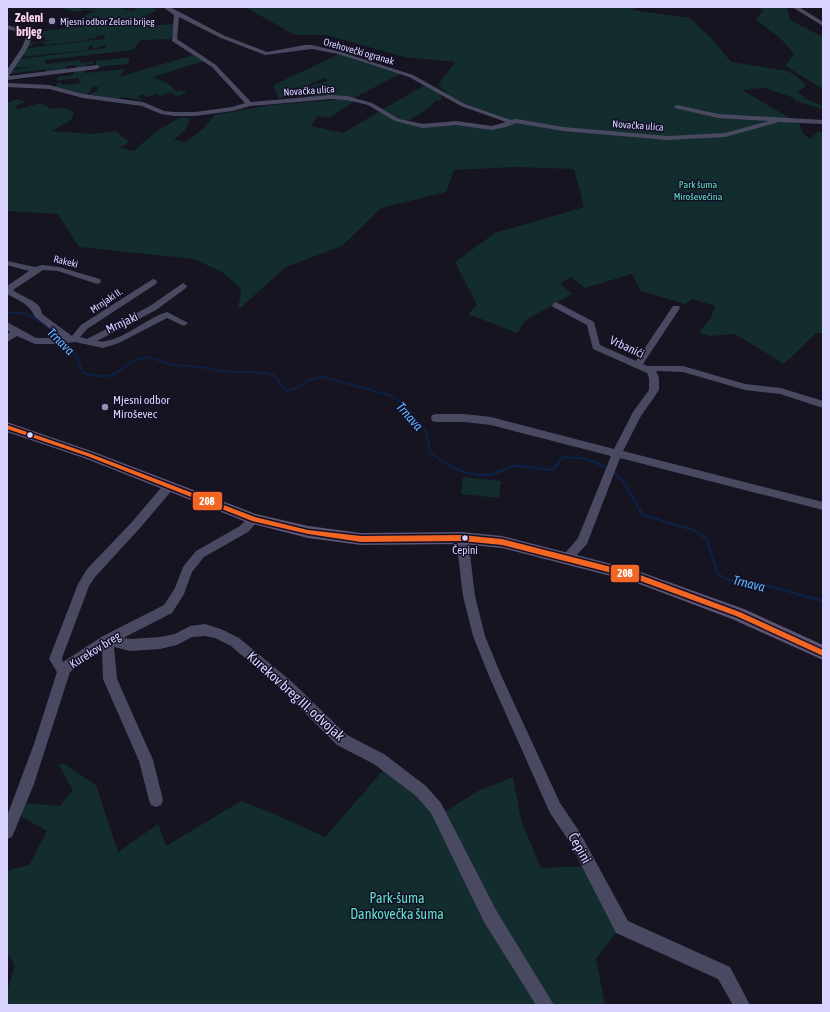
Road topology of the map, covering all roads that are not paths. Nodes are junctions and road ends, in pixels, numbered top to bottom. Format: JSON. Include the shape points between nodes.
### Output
{"nodes":[{"id":1,"x":166,"y":7,"type":"edge"},
{"id":2,"x":795,"y":7,"type":"edge"},
{"id":3,"x":177,"y":14,"type":"junction"},
{"id":4,"x":823,"y":24,"type":"edge"},
{"id":5,"x":7,"y":27,"type":"edge"},
{"id":6,"x":97,"y":67,"type":"dead end"},
{"id":7,"x":7,"y":75,"type":"edge"},
{"id":8,"x":7,"y":78,"type":"edge"},
{"id":9,"x":7,"y":85,"type":"edge"},
{"id":10,"x":249,"y":104,"type":"junction"},
{"id":11,"x":676,"y":107,"type":"dead end"},
{"id":12,"x":779,"y":120,"type":"junction"},
{"id":13,"x":511,"y":122,"type":"junction"},
{"id":14,"x":823,"y":122,"type":"edge"},
{"id":15,"x":7,"y":263,"type":"edge"},
{"id":16,"x":36,"y":270,"type":"junction"},
{"id":17,"x":97,"y":281,"type":"dead end"},
{"id":18,"x":153,"y":282,"type":"dead end"},
{"id":19,"x":183,"y":286,"type":"dead end"},
{"id":20,"x":556,"y":305,"type":"dead end"},
{"id":21,"x":153,"y":308,"type":"junction"},
{"id":22,"x":676,"y":308,"type":"dead end"},
{"id":23,"x":167,"y":315,"type":"junction"},
{"id":24,"x":184,"y":323,"type":"dead end"},
{"id":25,"x":7,"y":325,"type":"edge"},
{"id":26,"x":16,"y":332,"type":"junction"},
{"id":27,"x":7,"y":339,"type":"edge"},
{"id":28,"x":68,"y":340,"type":"junction"},
{"id":29,"x":88,"y":341,"type":"junction"},
{"id":30,"x":642,"y":368,"type":"junction"},
{"id":31,"x":823,"y":405,"type":"edge"},
{"id":32,"x":436,"y":418,"type":"dead end"},
{"id":33,"x":7,"y":427,"type":"edge"},
{"id":34,"x":617,"y":453,"type":"junction"},
{"id":35,"x":169,"y":486,"type":"junction"},
{"id":36,"x":823,"y":506,"type":"edge"},
{"id":37,"x":254,"y":519,"type":"junction"},
{"id":38,"x":462,"y":538,"type":"junction"},
{"id":39,"x":567,"y":558,"type":"junction"},
{"id":40,"x":107,"y":640,"type":"junction"},
{"id":41,"x":823,"y":654,"type":"edge"},
{"id":42,"x":64,"y":669,"type":"junction"},
{"id":43,"x":156,"y":800,"type":"dead end"},
{"id":44,"x":7,"y":832,"type":"edge"},
{"id":45,"x":546,"y":1005,"type":"edge"},
{"id":46,"x":742,"y":1005,"type":"edge"}],
"edges":[{"from":1,"to":3,"type":"street","name":"Orehovečki ogranak"},
{"from":2,"to":4,"type":"street"},
{"from":3,"to":10,"type":"street","via":[[174,40],[214,66]]},
{"from":3,"to":13,"type":"street","name":"Orehovečki ogranak","via":[[223,38],[267,54],[305,47],[332,51],[378,65],[411,76],[463,105]]},
{"from":5,"to":7,"type":"street","via":[[25,31],[30,36]]},
{"from":6,"to":8,"type":"street"},
{"from":9,"to":10,"type":"street","name":"Novačka ulica","via":[[49,87],[83,96],[143,104],[174,114],[233,109]]},
{"from":10,"to":13,"type":"street","name":"Novačka ulica","via":[[340,97],[370,104],[392,118],[429,126],[461,124],[492,128]]},
{"from":11,"to":12,"type":"street","via":[[718,116]]},
{"from":12,"to":13,"type":"street","name":"Novačka ulica","via":[[725,135],[668,138]]},
{"from":12,"to":14,"type":"street","name":"Novačka ulica"},
{"from":15,"to":16,"type":"street","name":"Rakeki"},
{"from":16,"to":17,"type":"street","name":"Rakeki","via":[[42,267],[59,269]]},
{"from":16,"to":28,"type":"street","via":[[9,288],[9,292],[29,302],[38,311],[38,315]]},
{"from":18,"to":28,"type":"street","name":"Mrnjaki II."},
{"from":19,"to":21,"type":"street"},
{"from":20,"to":30,"type":"street","name":"Vrbanići","via":[[591,324],[596,347]]},
{"from":21,"to":23,"type":"street"},
{"from":21,"to":29,"type":"street"},
{"from":22,"to":30,"type":"street"},
{"from":23,"to":24,"type":"street"},
{"from":23,"to":29,"type":"street","name":"Mrnjaki","via":[[116,341],[103,345]]},
{"from":25,"to":26,"type":"street","name":"Mrnjaki"},
{"from":26,"to":27,"type":"street"},
{"from":26,"to":28,"type":"street","name":"Mrnjaki","via":[[35,341]]},
{"from":28,"to":29,"type":"street","name":"Mrnjaki"},
{"from":30,"to":31,"type":"street","via":[[684,369],[729,384],[781,391]]},
{"from":30,"to":34,"type":"street","name":"Vrbanići","via":[[651,371],[654,390],[637,414]]},
{"from":32,"to":34,"type":"street","via":[[491,421]]},
{"from":33,"to":35,"type":"main road"},
{"from":34,"to":36,"type":"street"},
{"from":34,"to":39,"type":"street","name":"Vrbanići","via":[[583,541]]},
{"from":35,"to":37,"type":"main road"},
{"from":35,"to":42,"type":"street","name":"Kurekov breg","via":[[84,584],[55,659]]},
{"from":37,"to":38,"type":"main road","via":[[308,532],[361,539]]},
{"from":37,"to":40,"type":"street","name":"Kurekov breg","via":[[244,529],[200,554],[187,570],[180,590],[168,609]]},
{"from":38,"to":39,"type":"main road","via":[[502,542]]},
{"from":38,"to":46,"type":"street","name":"Čepini","via":[[468,596],[479,636],[495,676],[555,808],[574,836],[622,928],[724,973]]},
{"from":39,"to":41,"type":"main road","via":[[635,576],[689,595],[738,614]]},
{"from":40,"to":42,"type":"street","name":"Kurekov breg"},
{"from":40,"to":43,"type":"street","via":[[110,679],[146,760]]},
{"from":40,"to":45,"type":"street","name":"Kurekov breg III. odvojak","via":[[130,645],[160,643],[190,632],[205,630],[217,633],[235,642],[286,685],[342,740],[379,759],[421,791],[436,808],[490,916]]},
{"from":42,"to":44,"type":"street","via":[[26,790]]}]}
